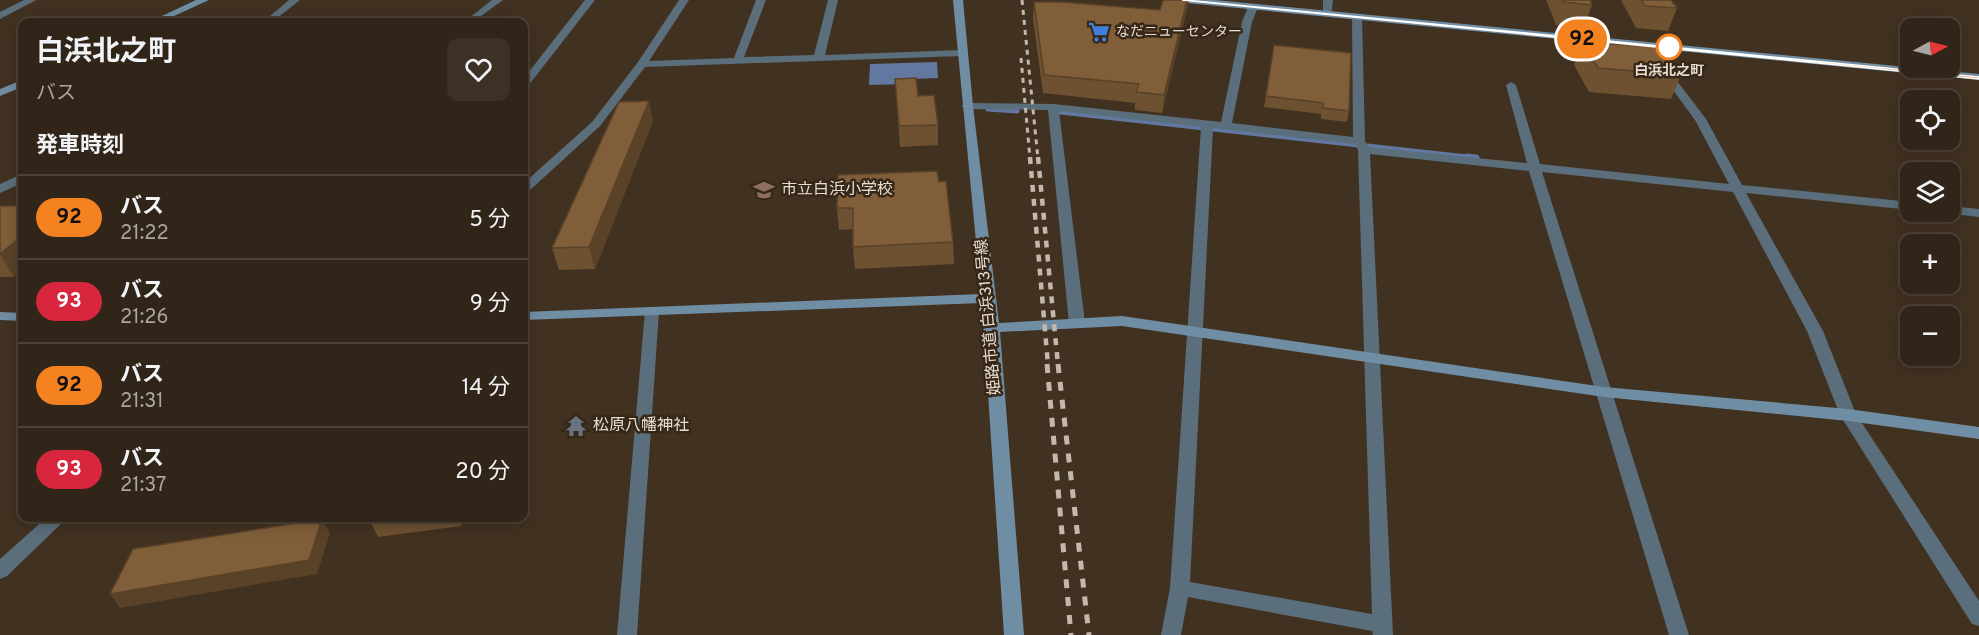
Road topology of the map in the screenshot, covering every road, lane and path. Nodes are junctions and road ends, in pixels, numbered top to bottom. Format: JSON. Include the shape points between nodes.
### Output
{"nodes":[{"id":1,"x":31,"y":0,"type":"edge"},
{"id":2,"x":204,"y":0,"type":"edge"},
{"id":3,"x":295,"y":0,"type":"edge"},
{"id":4,"x":498,"y":0,"type":"edge"},
{"id":5,"x":590,"y":0,"type":"edge"},
{"id":6,"x":684,"y":0,"type":"edge"},
{"id":7,"x":761,"y":0,"type":"edge"},
{"id":8,"x":833,"y":0,"type":"edge"},
{"id":9,"x":958,"y":0,"type":"edge"},
{"id":10,"x":1186,"y":0,"type":"edge"},
{"id":11,"x":1328,"y":0,"type":"edge"},
{"id":12,"x":1253,"y":7,"type":"junction"},
{"id":13,"x":1328,"y":13,"type":"junction"},
{"id":14,"x":0,"y":16,"type":"edge"},
{"id":15,"x":1357,"y":16,"type":"junction"},
{"id":16,"x":162,"y":18,"type":"edge"},
{"id":17,"x":272,"y":18,"type":"edge"},
{"id":18,"x":473,"y":18,"type":"edge"},
{"id":19,"x":1644,"y":45,"type":"junction"},
{"id":20,"x":962,"y":53,"type":"junction"},
{"id":21,"x":819,"y":57,"type":"junction"},
{"id":22,"x":738,"y":60,"type":"junction"},
{"id":23,"x":642,"y":64,"type":"junction"},
{"id":24,"x":1979,"y":77,"type":"edge"},
{"id":25,"x":528,"y":79,"type":"edge"},
{"id":26,"x":18,"y":85,"type":"edge"},
{"id":27,"x":1511,"y":85,"type":"dead end"},
{"id":28,"x":0,"y":93,"type":"edge"},
{"id":29,"x":967,"y":106,"type":"junction"},
{"id":30,"x":1054,"y":107,"type":"junction"},
{"id":31,"x":1207,"y":125,"type":"junction"},
{"id":32,"x":1226,"y":127,"type":"junction"},
{"id":33,"x":1361,"y":146,"type":"junction"},
{"id":34,"x":1537,"y":168,"type":"junction"},
{"id":35,"x":18,"y":180,"type":"edge"},
{"id":36,"x":528,"y":185,"type":"edge"},
{"id":37,"x":0,"y":189,"type":"edge"},
{"id":38,"x":1737,"y":189,"type":"junction"},
{"id":39,"x":1900,"y":205,"type":"edge"},
{"id":40,"x":1960,"y":211,"type":"edge"},
{"id":41,"x":1979,"y":213,"type":"edge"},
{"id":42,"x":989,"y":298,"type":"junction"},
{"id":43,"x":652,"y":311,"type":"junction"},
{"id":44,"x":0,"y":316,"type":"edge"},
{"id":45,"x":528,"y":316,"type":"edge"},
{"id":46,"x":18,"y":317,"type":"edge"},
{"id":47,"x":1077,"y":323,"type":"junction"},
{"id":48,"x":992,"y":328,"type":"junction"},
{"id":49,"x":1193,"y":331,"type":"junction"},
{"id":50,"x":1371,"y":357,"type":"junction"},
{"id":51,"x":1604,"y":392,"type":"junction"},
{"id":52,"x":1848,"y":415,"type":"junction"},
{"id":53,"x":1979,"y":433,"type":"edge"},
{"id":54,"x":54,"y":522,"type":"edge"},
{"id":55,"x":0,"y":571,"type":"edge"},
{"id":56,"x":1180,"y":588,"type":"junction"},
{"id":57,"x":1979,"y":618,"type":"edge"},
{"id":58,"x":1383,"y":630,"type":"edge"},
{"id":59,"x":627,"y":635,"type":"edge"},
{"id":60,"x":1014,"y":635,"type":"edge"},
{"id":61,"x":1171,"y":635,"type":"edge"},
{"id":62,"x":1679,"y":635,"type":"edge"}],
"edges":[{"from":1,"to":14,"type":"street"},
{"from":2,"to":16,"type":"street"},
{"from":3,"to":17,"type":"street"},
{"from":4,"to":18,"type":"street"},
{"from":5,"to":25,"type":"street"},
{"from":6,"to":23,"type":"street"},
{"from":7,"to":22,"type":"street"},
{"from":8,"to":21,"type":"street"},
{"from":9,"to":20,"type":"street","name":"姫路市道 白浜313号線"},
{"from":10,"to":12,"type":"street"},
{"from":11,"to":13,"type":"street"},
{"from":12,"to":13,"type":"street"},
{"from":12,"to":32,"type":"street"},
{"from":13,"to":15,"type":"street"},
{"from":15,"to":19,"type":"street"},
{"from":15,"to":33,"type":"street"},
{"from":19,"to":24,"type":"street"},
{"from":19,"to":38,"type":"street","via":[[1700,119]]},
{"from":20,"to":21,"type":"street"},
{"from":20,"to":29,"type":"street","name":"姫路市道 白浜313号線"},
{"from":21,"to":22,"type":"street"},
{"from":22,"to":23,"type":"street"},
{"from":23,"to":36,"type":"street","via":[[596,124]]},
{"from":26,"to":28,"type":"street"},
{"from":27,"to":34,"type":"street"},
{"from":29,"to":30,"type":"street"},
{"from":29,"to":42,"type":"street","name":"姫路市道 白浜313号線"},
{"from":30,"to":31,"type":"street"},
{"from":30,"to":47,"type":"street"},
{"from":31,"to":32,"type":"street"},
{"from":31,"to":49,"type":"street"},
{"from":32,"to":33,"type":"street"},
{"from":33,"to":34,"type":"street"},
{"from":33,"to":50,"type":"street"},
{"from":34,"to":38,"type":"street"},
{"from":34,"to":51,"type":"street"},
{"from":35,"to":37,"type":"street"},
{"from":38,"to":39,"type":"street"},
{"from":38,"to":52,"type":"street","via":[[1815,331]]},
{"from":40,"to":41,"type":"street"},
{"from":42,"to":43,"type":"street"},
{"from":42,"to":48,"type":"street","name":"姫路市道 白浜313号線"},
{"from":43,"to":45,"type":"street"},
{"from":43,"to":59,"type":"street"},
{"from":44,"to":46,"type":"street"},
{"from":47,"to":48,"type":"street"},
{"from":47,"to":49,"type":"street","via":[[1122,321]]},
{"from":48,"to":60,"type":"street","name":"姫路市道 白浜313号線"},
{"from":49,"to":50,"type":"street"},
{"from":49,"to":56,"type":"street"},
{"from":50,"to":51,"type":"street"},
{"from":50,"to":58,"type":"street"},
{"from":51,"to":52,"type":"street"},
{"from":51,"to":62,"type":"street"},
{"from":52,"to":53,"type":"street"},
{"from":52,"to":57,"type":"street"},
{"from":54,"to":55,"type":"street"},
{"from":56,"to":58,"type":"street"},
{"from":56,"to":61,"type":"street"}]}
